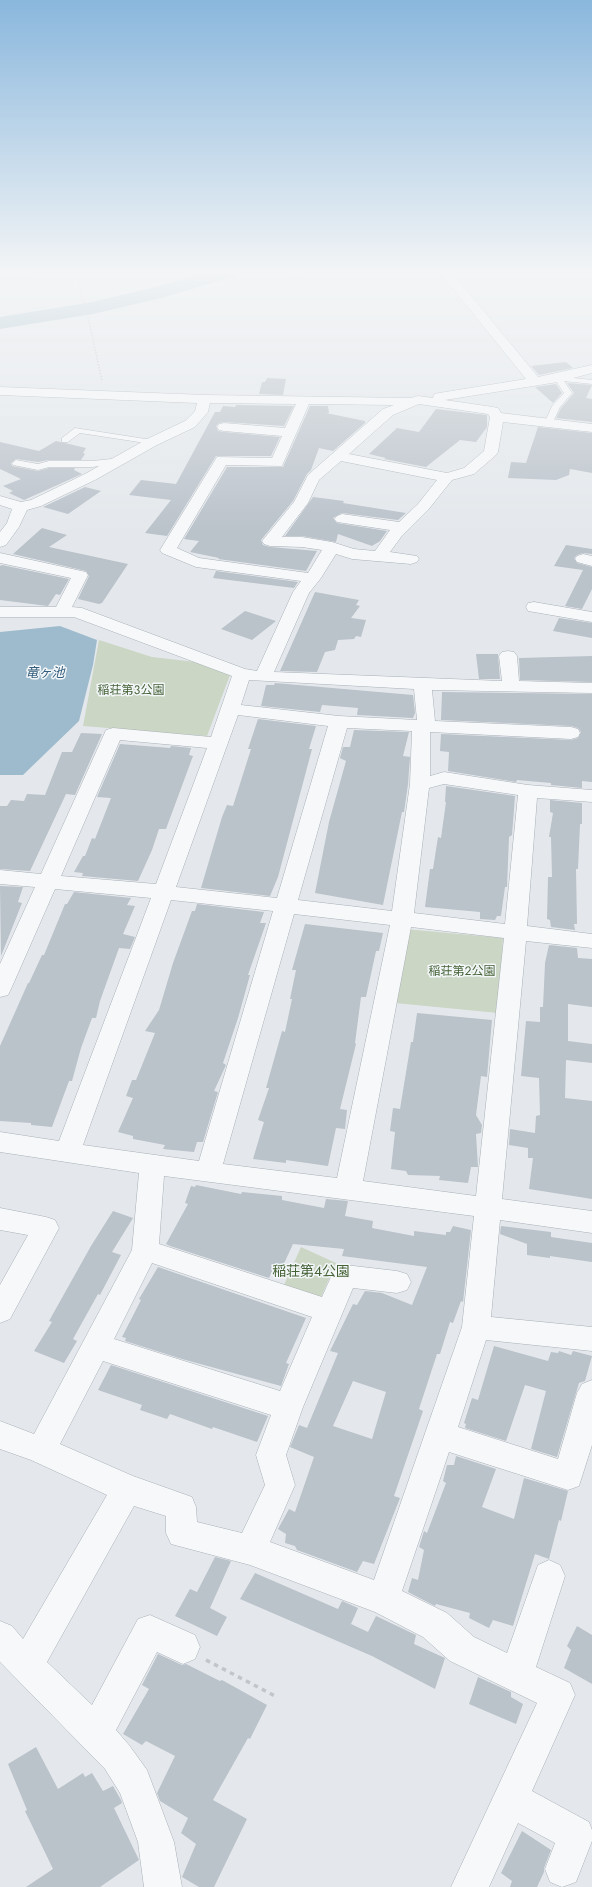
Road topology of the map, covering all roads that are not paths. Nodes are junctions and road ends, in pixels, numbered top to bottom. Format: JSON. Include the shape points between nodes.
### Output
{"nodes":[{"id":1,"x":516,"y":358,"type":"edge"},
{"id":2,"x":558,"y":378,"type":"junction"},
{"id":3,"x":592,"y":379,"type":"edge"},
{"id":4,"x":535,"y":382,"type":"junction"},
{"id":5,"x":0,"y":391,"type":"edge"},
{"id":6,"x":205,"y":399,"type":"junction"},
{"id":7,"x":304,"y":400,"type":"junction"},
{"id":8,"x":418,"y":400,"type":"junction"},
{"id":9,"x":497,"y":417,"type":"junction"},
{"id":10,"x":548,"y":424,"type":"junction"},
{"id":11,"x":224,"y":427,"type":"dead end"},
{"id":12,"x":592,"y":428,"type":"edge"},
{"id":13,"x":289,"y":432,"type":"junction"},
{"id":14,"x":65,"y":440,"type":"dead end"},
{"id":15,"x":152,"y":442,"type":"junction"},
{"id":16,"x":386,"y":452,"type":"dead end"},
{"id":17,"x":337,"y":456,"type":"junction"},
{"id":18,"x":121,"y":461,"type":"junction"},
{"id":19,"x":375,"y":462,"type":"junction"},
{"id":20,"x":16,"y":463,"type":"dead end"},
{"id":21,"x":447,"y":477,"type":"junction"},
{"id":22,"x":0,"y":500,"type":"edge"},
{"id":23,"x":20,"y":507,"type":"junction"},
{"id":24,"x":342,"y":519,"type":"dead end"},
{"id":25,"x":401,"y":527,"type":"junction"},
{"id":26,"x":0,"y":542,"type":"edge"},
{"id":27,"x":332,"y":548,"type":"junction"},
{"id":28,"x":380,"y":556,"type":"junction"},
{"id":29,"x":0,"y":558,"type":"edge"},
{"id":30,"x":411,"y":559,"type":"dead end"},
{"id":31,"x":313,"y":578,"type":"junction"},
{"id":32,"x":534,"y":607,"type":"dead end"},
{"id":33,"x":0,"y":612,"type":"edge"},
{"id":34,"x":61,"y":613,"type":"junction"},
{"id":35,"x":592,"y":616,"type":"edge"},
{"id":36,"x":508,"y":656,"type":"dead end"},
{"id":37,"x":242,"y":674,"type":"junction"},
{"id":38,"x":263,"y":677,"type":"junction"},
{"id":39,"x":422,"y":684,"type":"junction"},
{"id":40,"x":510,"y":686,"type":"junction"},
{"id":41,"x":592,"y":688,"type":"edge"},
{"id":42,"x":231,"y":709,"type":"junction"},
{"id":43,"x":339,"y":722,"type":"junction"},
{"id":44,"x":421,"y":727,"type":"junction"},
{"id":45,"x":571,"y":733,"type":"dead end"},
{"id":46,"x":217,"y":743,"type":"junction"},
{"id":47,"x":420,"y":784,"type":"junction"},
{"id":48,"x":528,"y":790,"type":"junction"},
{"id":49,"x":592,"y":796,"type":"edge"},
{"id":50,"x":0,"y":877,"type":"edge"},
{"id":51,"x":48,"y":882,"type":"junction"},
{"id":52,"x":164,"y":892,"type":"junction"},
{"id":53,"x":286,"y":906,"type":"junction"},
{"id":54,"x":402,"y":920,"type":"junction"},
{"id":55,"x":516,"y":931,"type":"junction"},
{"id":56,"x":592,"y":941,"type":"edge"},
{"id":57,"x":0,"y":989,"type":"edge"},
{"id":58,"x":0,"y":1142,"type":"edge"},
{"id":59,"x":68,"y":1152,"type":"junction"},
{"id":60,"x":152,"y":1165,"type":"junction"},
{"id":61,"x":208,"y":1172,"type":"junction"},
{"id":62,"x":348,"y":1189,"type":"junction"},
{"id":63,"x":488,"y":1209,"type":"junction"},
{"id":64,"x":0,"y":1219,"type":"edge"},
{"id":65,"x":592,"y":1222,"type":"edge"},
{"id":66,"x":145,"y":1250,"type":"junction"},
{"id":67,"x":397,"y":1282,"type":"dead end"},
{"id":68,"x":0,"y":1311,"type":"edge"},
{"id":69,"x":329,"y":1311,"type":"junction"},
{"id":70,"x":476,"y":1327,"type":"junction"},
{"id":71,"x":592,"y":1339,"type":"edge"},
{"id":72,"x":96,"y":1346,"type":"junction"},
{"id":73,"x":591,"y":1402,"type":"edge"},
{"id":74,"x":288,"y":1407,"type":"junction"},
{"id":75,"x":440,"y":1434,"type":"junction"},
{"id":76,"x":0,"y":1435,"type":"edge"},
{"id":77,"x":41,"y":1450,"type":"junction"},
{"id":78,"x":127,"y":1489,"type":"junction"},
{"id":79,"x":250,"y":1550,"type":"junction"},
{"id":80,"x":549,"y":1576,"type":"dead end"},
{"id":81,"x":383,"y":1598,"type":"junction"},
{"id":82,"x":0,"y":1638,"type":"edge"},
{"id":83,"x":183,"y":1648,"type":"road end"},
{"id":84,"x":26,"y":1666,"type":"junction"},
{"id":85,"x":516,"y":1675,"type":"junction"},
{"id":86,"x":95,"y":1734,"type":"junction"},
{"id":87,"x":510,"y":1799,"type":"junction"},
{"id":88,"x":563,"y":1869,"type":"dead end"},
{"id":89,"x":163,"y":1887,"type":"edge"},
{"id":90,"x":470,"y":1887,"type":"edge"}],
"edges":[{"from":1,"to":4,"type":"street"},
{"from":2,"to":3,"type":"street"},
{"from":2,"to":4,"type":"street"},
{"from":2,"to":10,"type":"lane","via":[[568,393],[556,406]]},
{"from":4,"to":8,"type":"street"},
{"from":5,"to":6,"type":"street"},
{"from":6,"to":7,"type":"street"},
{"from":6,"to":15,"type":"street","via":[[201,412],[190,424]]},
{"from":7,"to":8,"type":"street"},
{"from":7,"to":13,"type":"street"},
{"from":8,"to":9,"type":"street","via":[[493,411]]},
{"from":8,"to":17,"type":"street","via":[[388,412]]},
{"from":9,"to":10,"type":"street"},
{"from":9,"to":21,"type":"street","via":[[491,452],[469,471]]},
{"from":10,"to":12,"type":"street"},
{"from":11,"to":13,"type":"street","via":[[242,425]]},
{"from":13,"to":31,"type":"street","via":[[277,463],[222,460],[168,550],[196,562]]},
{"from":14,"to":15,"type":"lane","via":[[78,430]]},
{"from":15,"to":18,"type":"street"},
{"from":16,"to":19,"type":"street"},
{"from":17,"to":19,"type":"street"},
{"from":17,"to":27,"type":"street","via":[[313,478],[300,503],[270,541],[302,542]]},
{"from":18,"to":20,"type":"lane","via":[[49,464],[38,467]]},
{"from":18,"to":23,"type":"street","via":[[36,503]]},
{"from":19,"to":21,"type":"street"},
{"from":21,"to":25,"type":"street","via":[[423,507]]},
{"from":22,"to":23,"type":"street"},
{"from":23,"to":26,"type":"street","via":[[14,524]]},
{"from":24,"to":25,"type":"street"},
{"from":25,"to":28,"type":"street"},
{"from":27,"to":28,"type":"street","via":[[352,554]]},
{"from":27,"to":31,"type":"street"},
{"from":28,"to":30,"type":"street"},
{"from":29,"to":34,"type":"street","via":[[80,575]]},
{"from":31,"to":38,"type":"street","via":[[301,592]]},
{"from":32,"to":35,"type":"street","via":[[553,606]]},
{"from":33,"to":34,"type":"street"},
{"from":34,"to":37,"type":"street","via":[[76,612]]},
{"from":36,"to":40,"type":"street"},
{"from":37,"to":38,"type":"street"},
{"from":37,"to":42,"type":"street"},
{"from":38,"to":39,"type":"street"},
{"from":39,"to":40,"type":"street"},
{"from":39,"to":44,"type":"street","via":[[426,720]]},
{"from":40,"to":41,"type":"street"},
{"from":42,"to":43,"type":"street"},
{"from":42,"to":46,"type":"street"},
{"from":43,"to":44,"type":"street"},
{"from":43,"to":53,"type":"street"},
{"from":44,"to":45,"type":"street","via":[[551,738]]},
{"from":44,"to":47,"type":"street"},
{"from":46,"to":51,"type":"street","via":[[113,734]]},
{"from":46,"to":52,"type":"street"},
{"from":47,"to":48,"type":"street","via":[[444,778]]},
{"from":47,"to":54,"type":"street"},
{"from":48,"to":49,"type":"street"},
{"from":48,"to":55,"type":"street"},
{"from":50,"to":51,"type":"street"},
{"from":51,"to":52,"type":"street"},
{"from":51,"to":57,"type":"street"},
{"from":52,"to":53,"type":"street"},
{"from":52,"to":59,"type":"street"},
{"from":53,"to":54,"type":"street"},
{"from":53,"to":61,"type":"street"},
{"from":54,"to":55,"type":"street"},
{"from":54,"to":62,"type":"street"},
{"from":55,"to":56,"type":"street"},
{"from":55,"to":63,"type":"street"},
{"from":58,"to":59,"type":"street"},
{"from":59,"to":60,"type":"street"},
{"from":60,"to":61,"type":"street"},
{"from":60,"to":66,"type":"street"},
{"from":61,"to":62,"type":"street"},
{"from":62,"to":63,"type":"street"},
{"from":63,"to":65,"type":"street"},
{"from":63,"to":70,"type":"street"},
{"from":64,"to":68,"type":"street","via":[[46,1228]]},
{"from":66,"to":69,"type":"street"},
{"from":66,"to":72,"type":"street"},
{"from":67,"to":69,"type":"street","via":[[345,1276]]},
{"from":69,"to":74,"type":"street"},
{"from":70,"to":71,"type":"street"},
{"from":70,"to":75,"type":"street"},
{"from":72,"to":74,"type":"street"},
{"from":72,"to":77,"type":"street"},
{"from":73,"to":75,"type":"street","via":[[568,1476]]},
{"from":74,"to":79,"type":"street","via":[[271,1455],[280,1485]]},
{"from":75,"to":81,"type":"street"},
{"from":76,"to":77,"type":"street"},
{"from":77,"to":78,"type":"street"},
{"from":78,"to":79,"type":"street","via":[[181,1507],[182,1534]]},
{"from":78,"to":84,"type":"street"},
{"from":79,"to":81,"type":"street"},
{"from":80,"to":85,"type":"street"},
{"from":81,"to":85,"type":"street","via":[[435,1625],[462,1649]]},
{"from":82,"to":84,"type":"street"},
{"from":83,"to":86,"type":"street","via":[[150,1631]]},
{"from":84,"to":86,"type":"street"},
{"from":85,"to":87,"type":"street","via":[[558,1695]]},
{"from":86,"to":89,"type":"street","via":[[117,1758],[134,1783],[156,1842]]},
{"from":87,"to":88,"type":"street","via":[[576,1835]]},
{"from":87,"to":90,"type":"street"}]}
